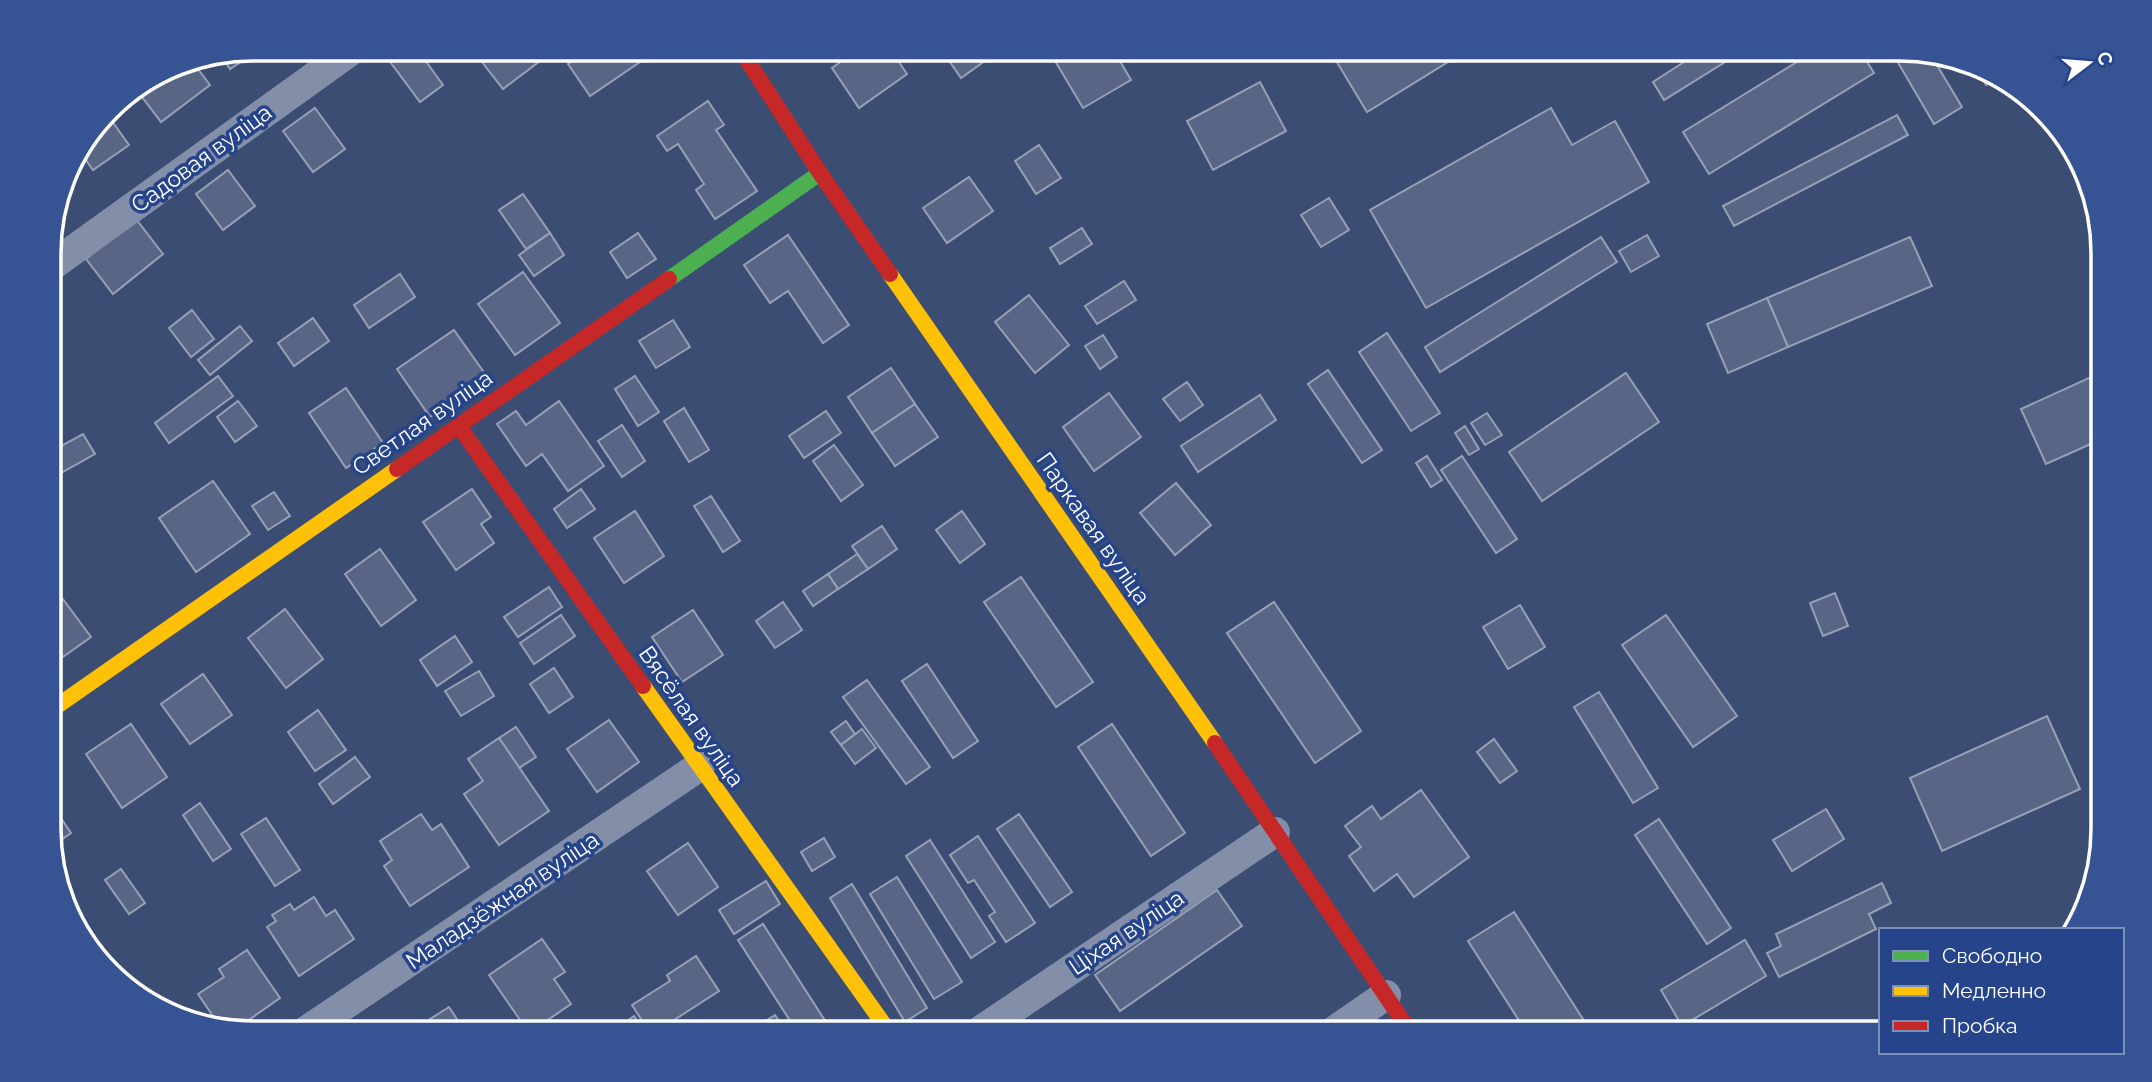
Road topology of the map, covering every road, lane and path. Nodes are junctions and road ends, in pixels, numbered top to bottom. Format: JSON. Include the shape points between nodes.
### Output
{"nodes":[{"id":1,"x":336,"y":61,"type":"edge"},
{"id":2,"x":748,"y":61,"type":"edge"},
{"id":3,"x":820,"y":173,"type":"junction"},
{"id":4,"x":62,"y":258,"type":"edge"},
{"id":5,"x":458,"y":425,"type":"junction"},
{"id":6,"x":61,"y":704,"type":"edge"},
{"id":7,"x":700,"y":766,"type":"junction"},
{"id":8,"x":1275,"y":832,"type":"junction"},
{"id":9,"x":1386,"y":995,"type":"junction"},
{"id":10,"x":1349,"y":1020,"type":"edge"},
{"id":11,"x":1403,"y":1020,"type":"edge"},
{"id":12,"x":321,"y":1021,"type":"edge"},
{"id":13,"x":881,"y":1021,"type":"edge"},
{"id":14,"x":995,"y":1021,"type":"edge"}],
"edges":[{"from":1,"to":4,"type":"street","name":"Садовая вуліца"},
{"from":2,"to":3,"type":"street","name":"Паркавая вуліца"},
{"from":3,"to":5,"type":"street","name":"Светлая вуліца"},
{"from":3,"to":8,"type":"street","name":"Паркавая вуліца"},
{"from":5,"to":6,"type":"street","name":"Светлая вуліца"},
{"from":5,"to":7,"type":"street","name":"Вясёлая вуліца"},
{"from":7,"to":12,"type":"street","name":"Маладзёжная вуліца"},
{"from":7,"to":13,"type":"street","name":"Вясёлая вуліца"},
{"from":8,"to":9,"type":"street","name":"Паркавая вуліца"},
{"from":8,"to":14,"type":"street","name":"Ціхая вуліца"},
{"from":9,"to":10,"type":"street"},
{"from":9,"to":11,"type":"street","name":"Паркавая вуліца"}]}
